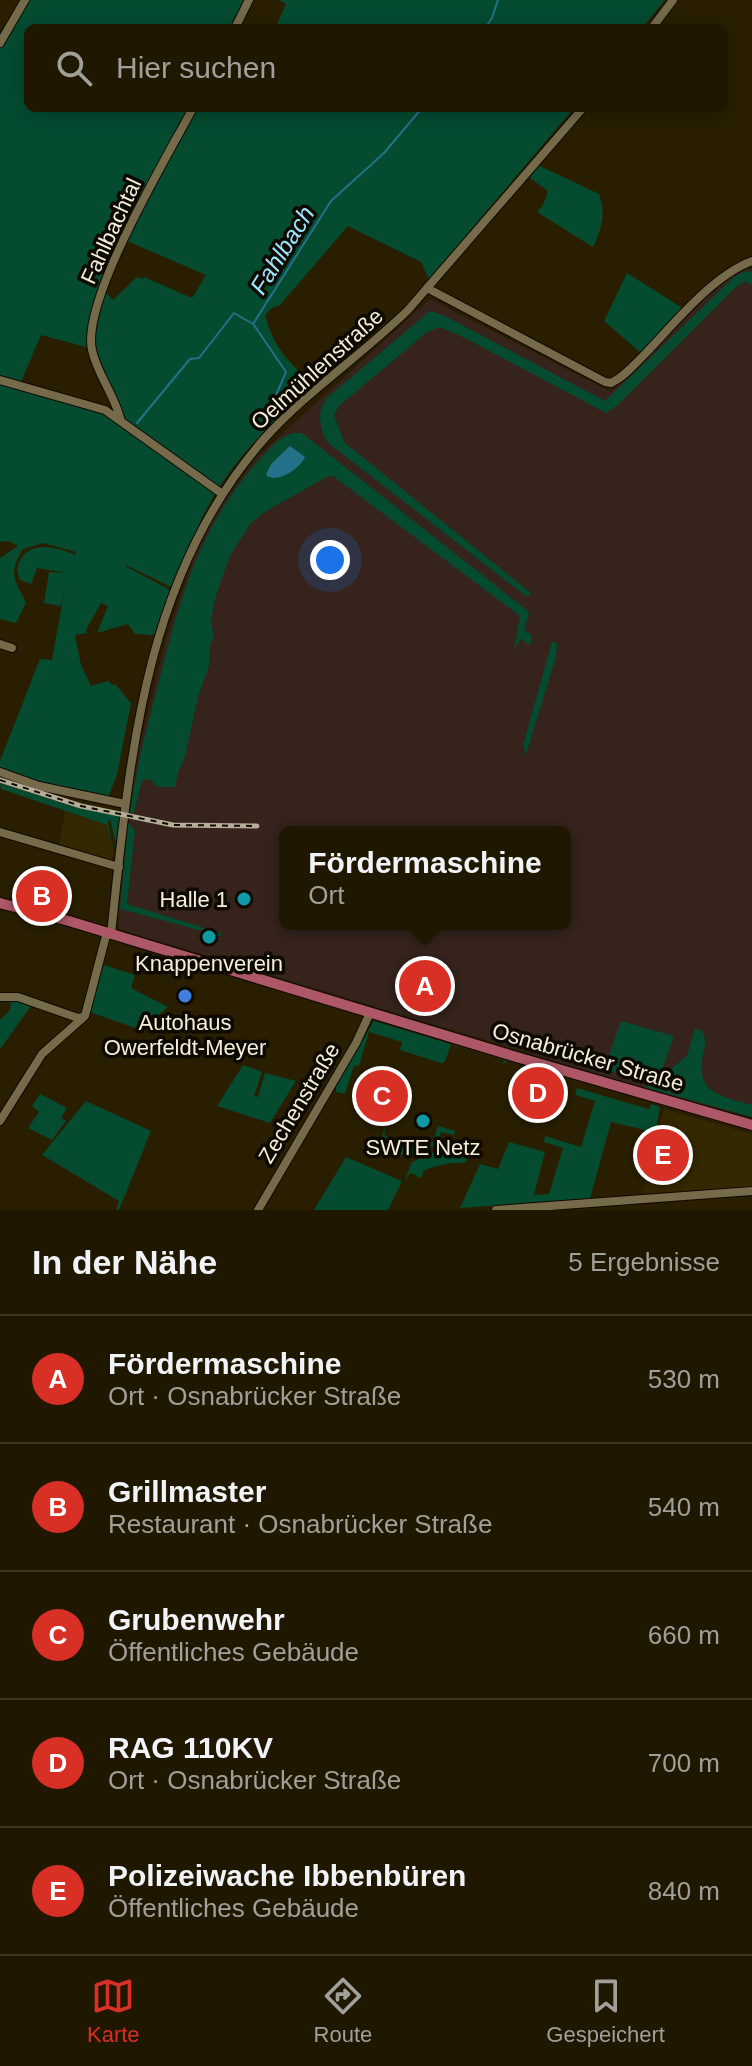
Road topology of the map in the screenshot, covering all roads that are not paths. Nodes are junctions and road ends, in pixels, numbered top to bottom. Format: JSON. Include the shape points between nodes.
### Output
{"nodes":[{"id":1,"x":25,"y":0,"type":"edge"},
{"id":2,"x":249,"y":0,"type":"edge"},
{"id":3,"x":673,"y":0,"type":"edge"},
{"id":4,"x":237,"y":24,"type":"edge"},
{"id":5,"x":655,"y":24,"type":"edge"},
{"id":6,"x":0,"y":43,"type":"edge"},
{"id":7,"x":191,"y":112,"type":"edge"},
{"id":8,"x":580,"y":112,"type":"edge"},
{"id":9,"x":752,"y":261,"type":"edge"},
{"id":10,"x":427,"y":288,"type":"junction"},
{"id":11,"x":0,"y":380,"type":"edge"},
{"id":12,"x":120,"y":418,"type":"junction"},
{"id":13,"x":221,"y":493,"type":"junction"},
{"id":14,"x":0,"y":644,"type":"edge"},
{"id":15,"x":12,"y":648,"type":"dead end"},
{"id":16,"x":0,"y":772,"type":"edge"},
{"id":17,"x":125,"y":804,"type":"junction"},
{"id":18,"x":0,"y":832,"type":"edge"},
{"id":19,"x":119,"y":867,"type":"junction"},
{"id":20,"x":0,"y":903,"type":"edge"},
{"id":21,"x":109,"y":933,"type":"junction"},
{"id":22,"x":0,"y":996,"type":"edge"},
{"id":23,"x":370,"y":1013,"type":"junction"},
{"id":24,"x":85,"y":1016,"type":"junction"},
{"id":25,"x":0,"y":1121,"type":"edge"},
{"id":26,"x":752,"y":1125,"type":"edge"},
{"id":27,"x":752,"y":1191,"type":"edge"},
{"id":28,"x":258,"y":1210,"type":"edge"},
{"id":29,"x":496,"y":1210,"type":"edge"}],
"edges":[{"from":1,"to":6,"type":"street"},
{"from":2,"to":4,"type":"street"},
{"from":3,"to":5,"type":"street"},
{"from":7,"to":12,"type":"street","name":"Fahlbachtal","via":[[105,281],[91,326],[92,351]]},
{"from":8,"to":10,"type":"street","name":"Oelmühlenstraße"},
{"from":9,"to":10,"type":"street","via":[[710,288],[611,383]]},
{"from":10,"to":13,"type":"street","name":"Oelmühlenstraße","via":[[387,331],[286,416]]},
{"from":11,"to":12,"type":"street"},
{"from":12,"to":13,"type":"street"},
{"from":13,"to":17,"type":"street","name":"Oelmühlenstraße","via":[[171,597],[142,707]]},
{"from":14,"to":15,"type":"street"},
{"from":16,"to":17,"type":"street"},
{"from":17,"to":19,"type":"street","name":"Oelmühlenstraße"},
{"from":18,"to":19,"type":"street"},
{"from":19,"to":21,"type":"street","name":"Oelmühlenstraße"},
{"from":20,"to":21,"type":"main road","name":"Osnabrücker Straße"},
{"from":21,"to":23,"type":"main road","name":"Osnabrücker Straße"},
{"from":21,"to":24,"type":"street","name":"Oelmühlenstraße"},
{"from":22,"to":24,"type":"street"},
{"from":23,"to":26,"type":"main road","name":"Osnabrücker Straße"},
{"from":23,"to":28,"type":"street","name":"Zechenstraße"},
{"from":24,"to":25,"type":"street","via":[[42,1054]]},
{"from":27,"to":29,"type":"street"}]}
